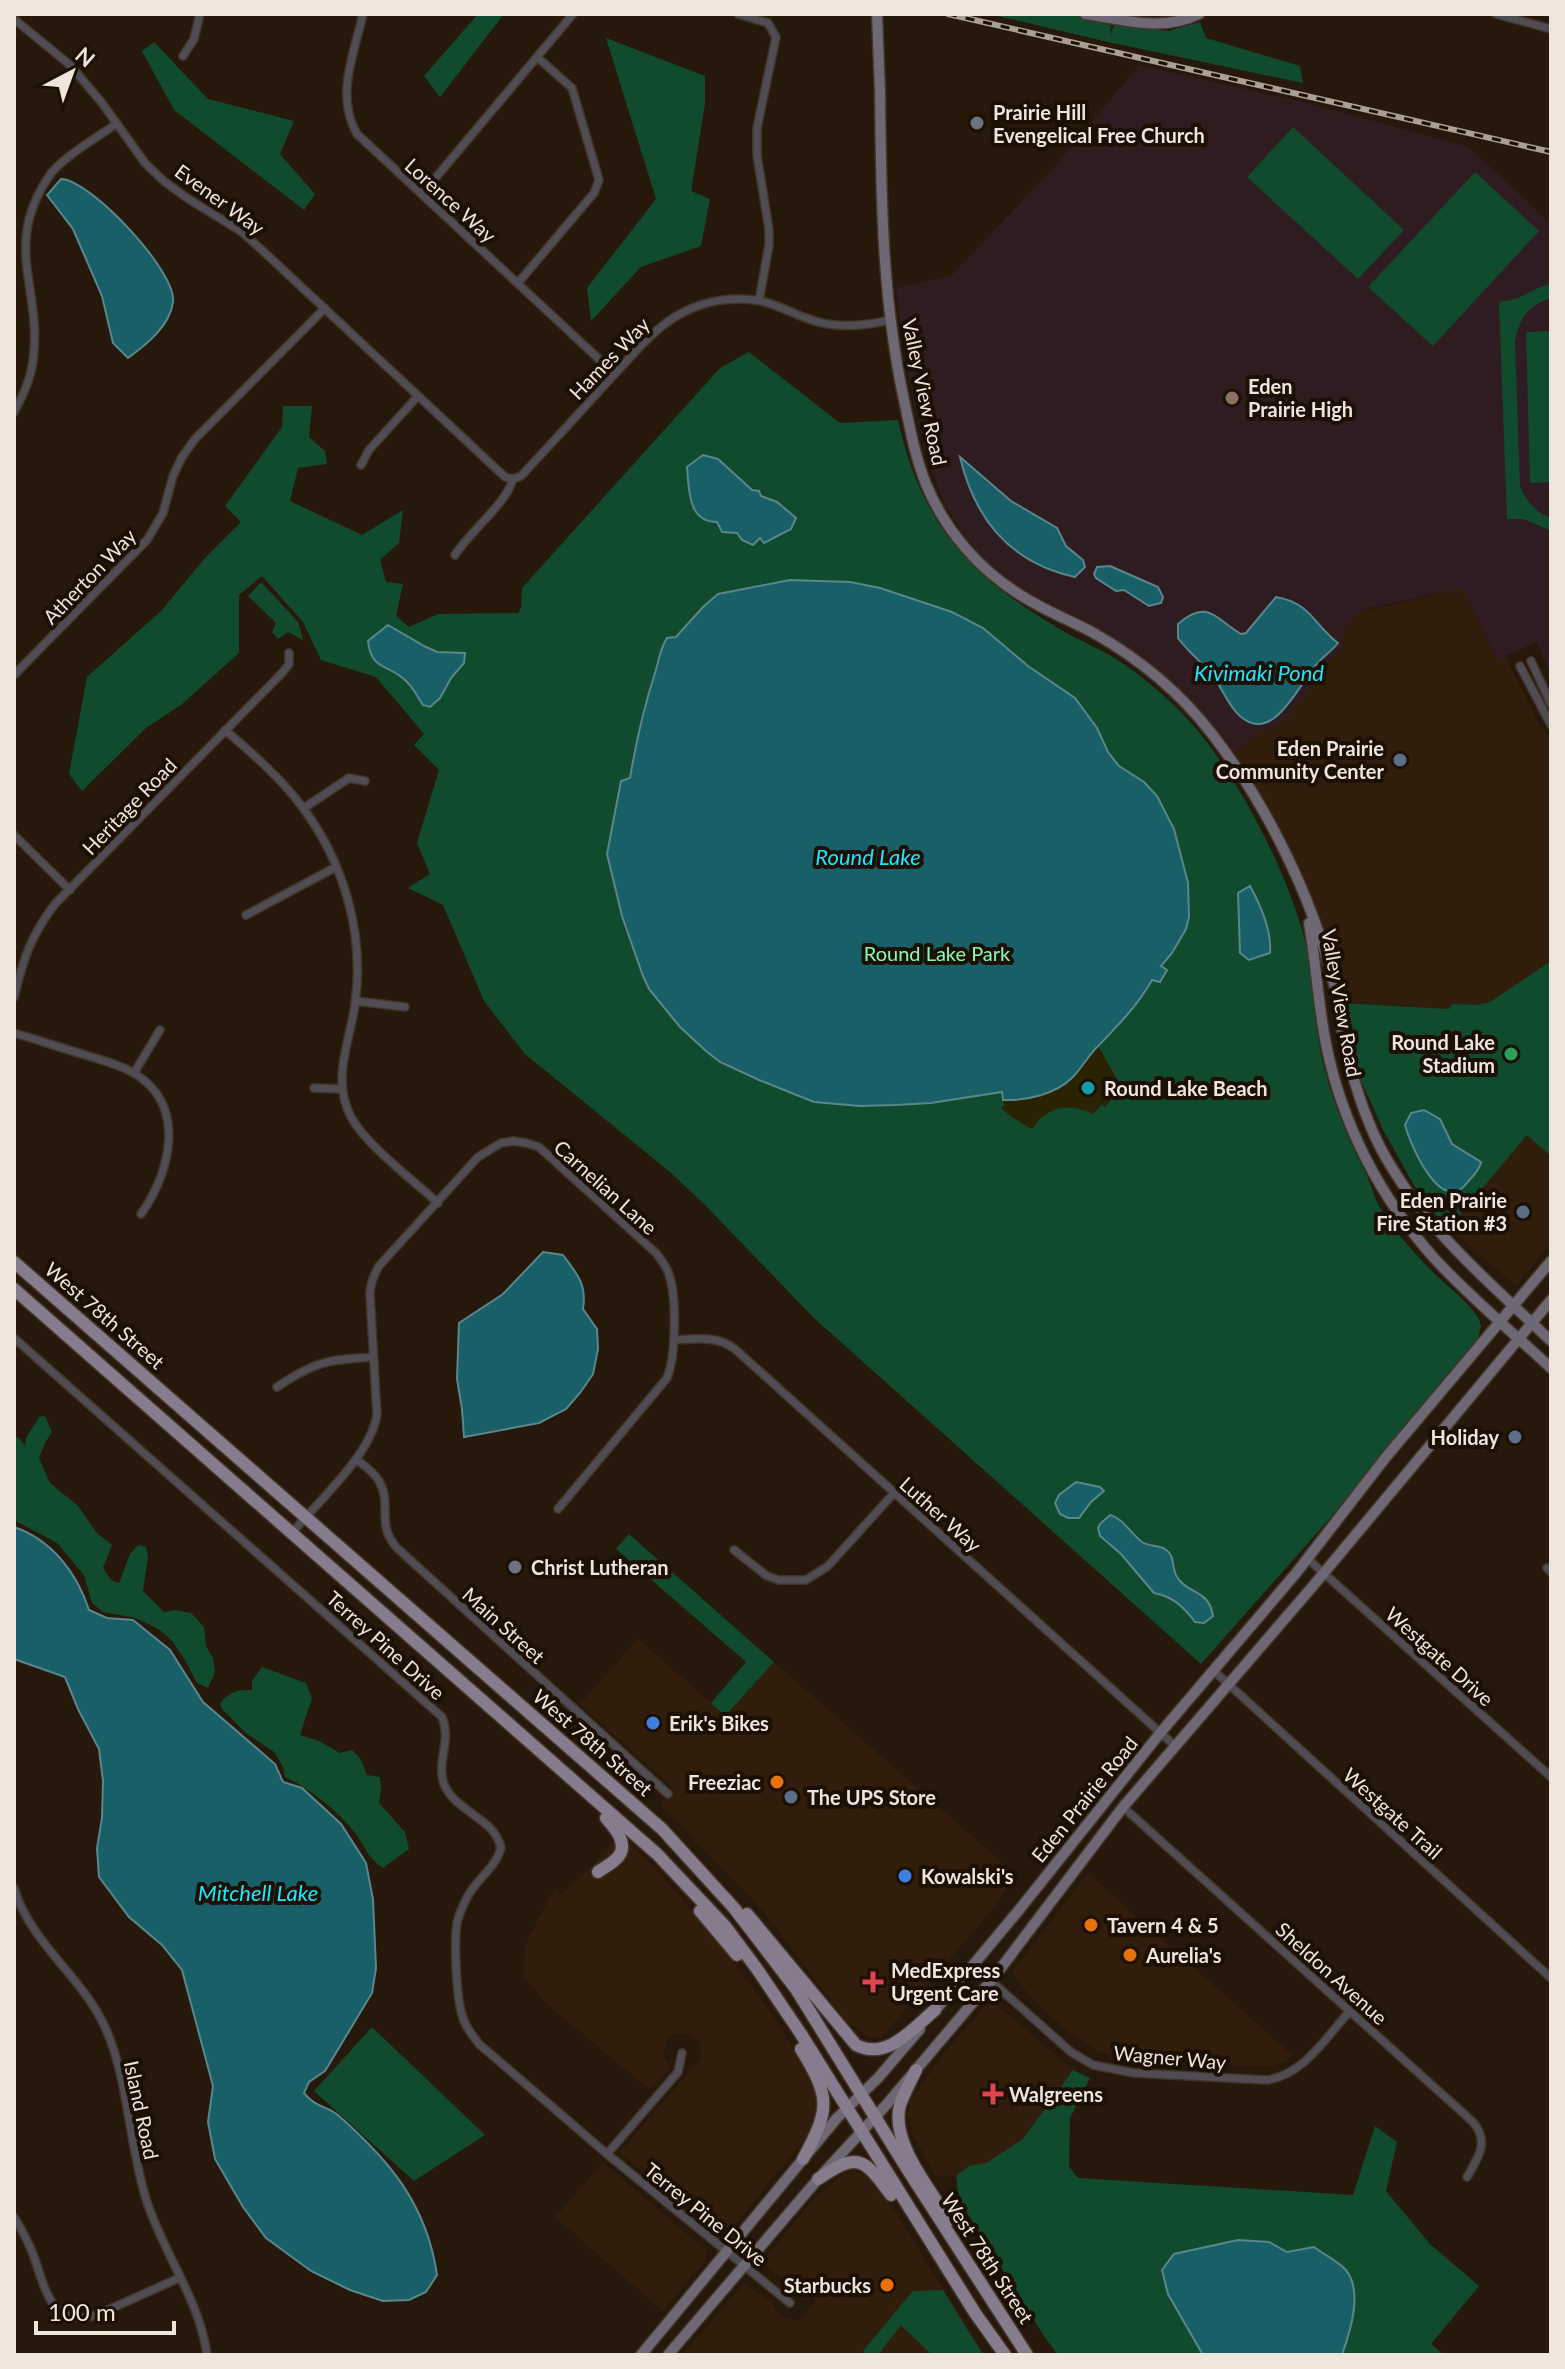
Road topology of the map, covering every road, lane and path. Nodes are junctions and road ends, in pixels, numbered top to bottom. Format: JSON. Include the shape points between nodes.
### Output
{"nodes":[{"id":1,"x":200,"y":14,"type":"edge"},
{"id":2,"x":363,"y":14,"type":"edge"},
{"id":3,"x":573,"y":14,"type":"edge"},
{"id":4,"x":738,"y":14,"type":"edge"},
{"id":5,"x":877,"y":14,"type":"edge"},
{"id":6,"x":1085,"y":14,"type":"edge"},
{"id":7,"x":1199,"y":14,"type":"edge"},
{"id":8,"x":1496,"y":14,"type":"edge"},
{"id":9,"x":14,"y":19,"type":"edge"},
{"id":10,"x":1551,"y":29,"type":"edge"},
{"id":11,"x":183,"y":56,"type":"dead end"},
{"id":12,"x":537,"y":57,"type":"junction"},
{"id":13,"x":116,"y":124,"type":"junction"},
{"id":14,"x":422,"y":194,"type":"junction"},
{"id":15,"x":518,"y":283,"type":"junction"},
{"id":16,"x":759,"y":301,"type":"junction"},
{"id":17,"x":325,"y":308,"type":"junction"},
{"id":18,"x":890,"y":320,"type":"junction"},
{"id":19,"x":615,"y":374,"type":"junction"},
{"id":20,"x":418,"y":396,"type":"junction"},
{"id":21,"x":14,"y":412,"type":"edge"},
{"id":22,"x":361,"y":465,"type":"dead end"},
{"id":23,"x":513,"y":479,"type":"junction"},
{"id":24,"x":455,"y":555,"type":"dead end"},
{"id":25,"x":289,"y":653,"type":"dead end"},
{"id":26,"x":1531,"y":661,"type":"dead end"},
{"id":27,"x":1520,"y":666,"type":"dead end"},
{"id":28,"x":14,"y":675,"type":"edge"},
{"id":29,"x":1551,"y":704,"type":"edge"},
{"id":30,"x":1551,"y":725,"type":"edge"},
{"id":31,"x":225,"y":730,"type":"junction"},
{"id":32,"x":365,"y":781,"type":"dead end"},
{"id":33,"x":304,"y":808,"type":"junction"},
{"id":34,"x":14,"y":835,"type":"edge"},
{"id":35,"x":336,"y":867,"type":"junction"},
{"id":36,"x":70,"y":890,"type":"junction"},
{"id":37,"x":1306,"y":903,"type":"junction"},
{"id":38,"x":246,"y":915,"type":"dead end"},
{"id":39,"x":14,"y":997,"type":"edge"},
{"id":40,"x":356,"y":1001,"type":"junction"},
{"id":41,"x":405,"y":1007,"type":"dead end"},
{"id":42,"x":160,"y":1030,"type":"dead end"},
{"id":43,"x":14,"y":1033,"type":"edge"},
{"id":44,"x":134,"y":1073,"type":"junction"},
{"id":45,"x":314,"y":1088,"type":"dead end"},
{"id":46,"x":342,"y":1089,"type":"junction"},
{"id":47,"x":438,"y":1203,"type":"junction"},
{"id":48,"x":141,"y":1214,"type":"dead end"},
{"id":49,"x":1551,"y":1261,"type":"edge"},
{"id":50,"x":14,"y":1262,"type":"edge"},
{"id":51,"x":14,"y":1289,"type":"edge"},
{"id":52,"x":1551,"y":1300,"type":"edge"},
{"id":53,"x":1514,"y":1308,"type":"junction"},
{"id":54,"x":1500,"y":1323,"type":"junction"},
{"id":55,"x":1532,"y":1324,"type":"junction"},
{"id":56,"x":14,"y":1338,"type":"edge"},
{"id":57,"x":1520,"y":1339,"type":"junction"},
{"id":58,"x":674,"y":1340,"type":"junction"},
{"id":59,"x":1551,"y":1341,"type":"edge"},
{"id":60,"x":373,"y":1357,"type":"junction"},
{"id":61,"x":1551,"y":1368,"type":"edge"},
{"id":62,"x":277,"y":1387,"type":"dead end"},
{"id":63,"x":356,"y":1459,"type":"junction"},
{"id":64,"x":894,"y":1493,"type":"junction"},
{"id":65,"x":558,"y":1509,"type":"dead end"},
{"id":66,"x":306,"y":1516,"type":"junction"},
{"id":67,"x":292,"y":1533,"type":"junction"},
{"id":68,"x":734,"y":1550,"type":"dead end"},
{"id":69,"x":1308,"y":1559,"type":"junction"},
{"id":70,"x":1323,"y":1573,"type":"junction"},
{"id":71,"x":1214,"y":1671,"type":"junction"},
{"id":72,"x":1228,"y":1684,"type":"junction"},
{"id":73,"x":498,"y":1712,"type":"junction"},
{"id":74,"x":1161,"y":1732,"type":"junction"},
{"id":75,"x":1174,"y":1745,"type":"junction"},
{"id":76,"x":1551,"y":1777,"type":"edge"},
{"id":77,"x":668,"y":1794,"type":"dead end"},
{"id":78,"x":1123,"y":1807,"type":"junction"},
{"id":79,"x":657,"y":1854,"type":"junction"},
{"id":80,"x":698,"y":1867,"type":"junction"},
{"id":81,"x":598,"y":1872,"type":"dead end"},
{"id":82,"x":14,"y":1888,"type":"edge"},
{"id":83,"x":17,"y":1907,"type":"edge"},
{"id":84,"x":1551,"y":1978,"type":"edge"},
{"id":85,"x":991,"y":1981,"type":"junction"},
{"id":86,"x":935,"y":2010,"type":"junction"},
{"id":87,"x":1350,"y":2011,"type":"junction"},
{"id":88,"x":682,"y":2053,"type":"dead end"},
{"id":89,"x":916,"y":2070,"type":"junction"},
{"id":90,"x":861,"y":2095,"type":"junction"},
{"id":91,"x":847,"y":2109,"type":"junction"},
{"id":92,"x":875,"y":2118,"type":"junction"},
{"id":93,"x":861,"y":2133,"type":"junction"},
{"id":94,"x":607,"y":2154,"type":"junction"},
{"id":95,"x":803,"y":2159,"type":"junction"},
{"id":96,"x":1467,"y":2177,"type":"dead end"},
{"id":97,"x":818,"y":2179,"type":"junction"},
{"id":98,"x":14,"y":2217,"type":"edge"},
{"id":99,"x":928,"y":2240,"type":"junction"},
{"id":100,"x":726,"y":2251,"type":"junction"},
{"id":101,"x":744,"y":2266,"type":"junction"},
{"id":102,"x":179,"y":2278,"type":"junction"},
{"id":103,"x":790,"y":2303,"type":"dead end"},
{"id":104,"x":997,"y":2311,"type":"junction"},
{"id":105,"x":207,"y":2355,"type":"edge"},
{"id":106,"x":641,"y":2355,"type":"edge"},
{"id":107,"x":668,"y":2355,"type":"edge"},
{"id":108,"x":1005,"y":2355,"type":"edge"},
{"id":109,"x":1027,"y":2355,"type":"edge"}],
"edges":[{"from":1,"to":11,"type":"street"},
{"from":2,"to":14,"type":"street","name":"Lorence Way","via":[[345,95],[350,122],[367,145]]},
{"from":3,"to":12,"type":"street"},
{"from":4,"to":16,"type":"street","via":[[768,23],[776,37],[757,128],[769,230]]},
{"from":5,"to":18,"type":"main road","name":"Valley View Road"},
{"from":6,"to":7,"type":"main road","via":[[1150,24]]},
{"from":8,"to":10,"type":"street"},
{"from":9,"to":13,"type":"street","name":"Evener Way","via":[[70,65]]},
{"from":12,"to":14,"type":"street"},
{"from":12,"to":15,"type":"street","via":[[572,88],[599,180],[594,193]]},
{"from":13,"to":17,"type":"street","name":"Evener Way","via":[[165,182],[242,232]]},
{"from":13,"to":21,"type":"street","via":[[54,170],[25,219],[20,257],[32,318],[33,360]]},
{"from":14,"to":15,"type":"street","name":"Lorence Way"},
{"from":15,"to":19,"type":"street","name":"Lorence Way"},
{"from":16,"to":18,"type":"street","name":"Hames Way","via":[[831,325]]},
{"from":16,"to":19,"type":"street","name":"Hames Way","via":[[718,301],[682,312],[650,336]]},
{"from":17,"to":20,"type":"street","name":"Evener Way"},
{"from":17,"to":28,"type":"street","name":"Atherton Way","via":[[195,439],[182,457],[163,513],[147,540]]},
{"from":18,"to":37,"type":"main road","name":"Valley View Road","via":[[920,466],[955,534],[1010,589],[1124,652],[1199,718],[1249,784]]},
{"from":19,"to":23,"type":"street","name":"Hames Way"},
{"from":20,"to":22,"type":"street"},
{"from":20,"to":23,"type":"street","name":"Evener Way"},
{"from":23,"to":24,"type":"street","name":"Hames Way","via":[[510,490]]},
{"from":25,"to":31,"type":"street","name":"Heritage Road","via":[[283,672]]},
{"from":26,"to":29,"type":"street"},
{"from":27,"to":30,"type":"street"},
{"from":31,"to":33,"type":"street"},
{"from":31,"to":36,"type":"street","name":"Heritage Road"},
{"from":32,"to":33,"type":"street","via":[[349,778]]},
{"from":33,"to":35,"type":"street"},
{"from":34,"to":36,"type":"street"},
{"from":35,"to":38,"type":"street"},
{"from":35,"to":40,"type":"street","via":[[355,934]]},
{"from":36,"to":39,"type":"street","name":"Heritage Road","via":[[31,940]]},
{"from":37,"to":53,"type":"main road","name":"Valley View Road","via":[[1335,986],[1357,1091],[1380,1145],[1430,1223]]},
{"from":37,"to":54,"type":"main road","name":"Valley View Road","via":[[1326,1044],[1358,1146],[1417,1237]]},
{"from":40,"to":41,"type":"street"},
{"from":40,"to":46,"type":"street"},
{"from":42,"to":44,"type":"street"},
{"from":43,"to":44,"type":"street"},
{"from":44,"to":48,"type":"street","via":[[155,1092],[170,1136],[159,1183]]},
{"from":45,"to":46,"type":"street"},
{"from":46,"to":47,"type":"street","via":[[363,1133]]},
{"from":47,"to":58,"type":"street","name":"Carnelian Lane","via":[[489,1149],[513,1141],[539,1147],[664,1263],[672,1287]]},
{"from":47,"to":60,"type":"street","name":"Carnelian Lane","via":[[374,1275]]},
{"from":49,"to":53,"type":"main road","name":"Eden Prairie Road"},
{"from":50,"to":66,"type":"main road","name":"West 78th Street"},
{"from":51,"to":67,"type":"main road","name":"West 78th Street"},
{"from":52,"to":55,"type":"main road","name":"Eden Prairie Road"},
{"from":53,"to":54,"type":"main road","name":"Eden Prairie Road"},
{"from":53,"to":55,"type":"main road","name":"Valley View Road"},
{"from":54,"to":57,"type":"main road","name":"Valley View Road"},
{"from":54,"to":69,"type":"main road","name":"Eden Prairie Road"},
{"from":55,"to":57,"type":"main road","name":"Eden Prairie Road"},
{"from":55,"to":59,"type":"main road","name":"Valley View Road"},
{"from":56,"to":94,"type":"street","name":"Terrey Pine Drive","via":[[435,1709],[446,1727],[445,1785],[505,1848],[470,1891],[458,1919],[462,2017],[479,2044]]},
{"from":57,"to":61,"type":"main road","name":"Valley View Road"},
{"from":57,"to":70,"type":"main road","name":"Eden Prairie Road"},
{"from":58,"to":64,"type":"street","name":"Luther Way","via":[[726,1343]]},
{"from":58,"to":65,"type":"street","name":"Carnelian Lane","via":[[672,1366],[660,1389]]},
{"from":60,"to":62,"type":"street","via":[[325,1361]]},
{"from":60,"to":63,"type":"street","name":"Carnelian Lane","via":[[377,1415]]},
{"from":63,"to":66,"type":"street","name":"Carnelian Lane"},
{"from":63,"to":77,"type":"street","name":"Main Street","via":[[381,1485],[386,1533],[397,1548]]},
{"from":64,"to":68,"type":"street","via":[[828,1566],[806,1580],[767,1576]]},
{"from":64,"to":74,"type":"street","name":"Luther Way"},
{"from":66,"to":67,"type":"street","name":"Carnelian Lane"},
{"from":66,"to":80,"type":"main road","name":"West 78th Street","via":[[662,1829]]},
{"from":67,"to":73,"type":"main road","name":"West 78th Street"},
{"from":69,"to":70,"type":"street","name":"Westgate Drive"},
{"from":69,"to":71,"type":"main road","name":"Eden Prairie Road"},
{"from":70,"to":72,"type":"main road","name":"Eden Prairie Road"},
{"from":70,"to":76,"type":"street","name":"Westgate Drive"},
{"from":71,"to":72,"type":"street","name":"Westgate Trail"},
{"from":71,"to":74,"type":"main road","name":"Eden Prairie Road"},
{"from":72,"to":75,"type":"main road","name":"Eden Prairie Road"},
{"from":72,"to":84,"type":"street","name":"Westgate Trail"},
{"from":73,"to":79,"type":"main road","name":"West 78th Street"},
{"from":73,"to":81,"type":"main road","via":[[525,1746],[616,1829],[622,1844],[619,1857]]},
{"from":74,"to":75,"type":"street","name":"Luther Way"},
{"from":74,"to":86,"type":"main road","name":"Eden Prairie Road"},
{"from":75,"to":78,"type":"main road","name":"Eden Prairie Road"},
{"from":78,"to":85,"type":"main road","name":"Eden Prairie Road"},
{"from":78,"to":87,"type":"street","name":"Sheldon Avenue"},
{"from":79,"to":91,"type":"main road","name":"West 78th Street","via":[[725,1926]]},
{"from":79,"to":95,"type":"main road","via":[[763,1991],[816,2078],[823,2118]]},
{"from":80,"to":86,"type":"main road","via":[[756,1923],[856,2045],[866,2051],[889,2047]]},
{"from":80,"to":90,"type":"main road","name":"West 78th Street","via":[[796,1989]]},
{"from":82,"to":83,"type":"street","name":"Island Road"},
{"from":83,"to":102,"type":"street","name":"Island Road","via":[[103,2022],[147,2201]]},
{"from":85,"to":87,"type":"street","name":"Wagner Way","via":[[1071,2052],[1093,2065],[1134,2073],[1280,2078],[1301,2065]]},
{"from":85,"to":89,"type":"main road","name":"Eden Prairie Road"},
{"from":86,"to":90,"type":"main road","name":"Eden Prairie Road"},
{"from":87,"to":96,"type":"street","name":"Sheldon Avenue","via":[[1480,2130],[1482,2148]]},
{"from":88,"to":94,"type":"street","via":[[678,2072]]},
{"from":89,"to":92,"type":"main road","name":"Eden Prairie Road"},
{"from":89,"to":104,"type":"main road","via":[[901,2102],[902,2141]]},
{"from":90,"to":91,"type":"main road","name":"Eden Prairie Road"},
{"from":90,"to":92,"type":"main road","name":"West 78th Street"},
{"from":91,"to":93,"type":"main road","name":"West 78th Street"},
{"from":91,"to":95,"type":"main road","name":"Eden Prairie Road"},
{"from":92,"to":93,"type":"main road","name":"Eden Prairie Road"},
{"from":92,"to":104,"type":"main road","name":"West 78th Street"},
{"from":93,"to":97,"type":"main road","name":"Eden Prairie Road"},
{"from":93,"to":99,"type":"main road","name":"West 78th Street"},
{"from":94,"to":100,"type":"street","name":"Terrey Pine Drive"},
{"from":95,"to":100,"type":"main road","name":"Eden Prairie Road"},
{"from":97,"to":99,"type":"main road","via":[[841,2163],[865,2165]]},
{"from":97,"to":101,"type":"main road","name":"Eden Prairie Road"},
{"from":98,"to":102,"type":"street","via":[[52,2305],[73,2317],[86,2319]]},
{"from":99,"to":108,"type":"main road","name":"West 78th Street"},
{"from":100,"to":101,"type":"street","name":"Terrey Pine Drive"},
{"from":100,"to":106,"type":"main road","name":"Eden Prairie Road"},
{"from":101,"to":103,"type":"street","name":"Terrey Pine Drive"},
{"from":101,"to":107,"type":"main road","name":"Eden Prairie Road"},
{"from":102,"to":105,"type":"street","name":"Island Road","via":[[201,2325]]},
{"from":104,"to":109,"type":"main road","name":"West 78th Street"}]}
